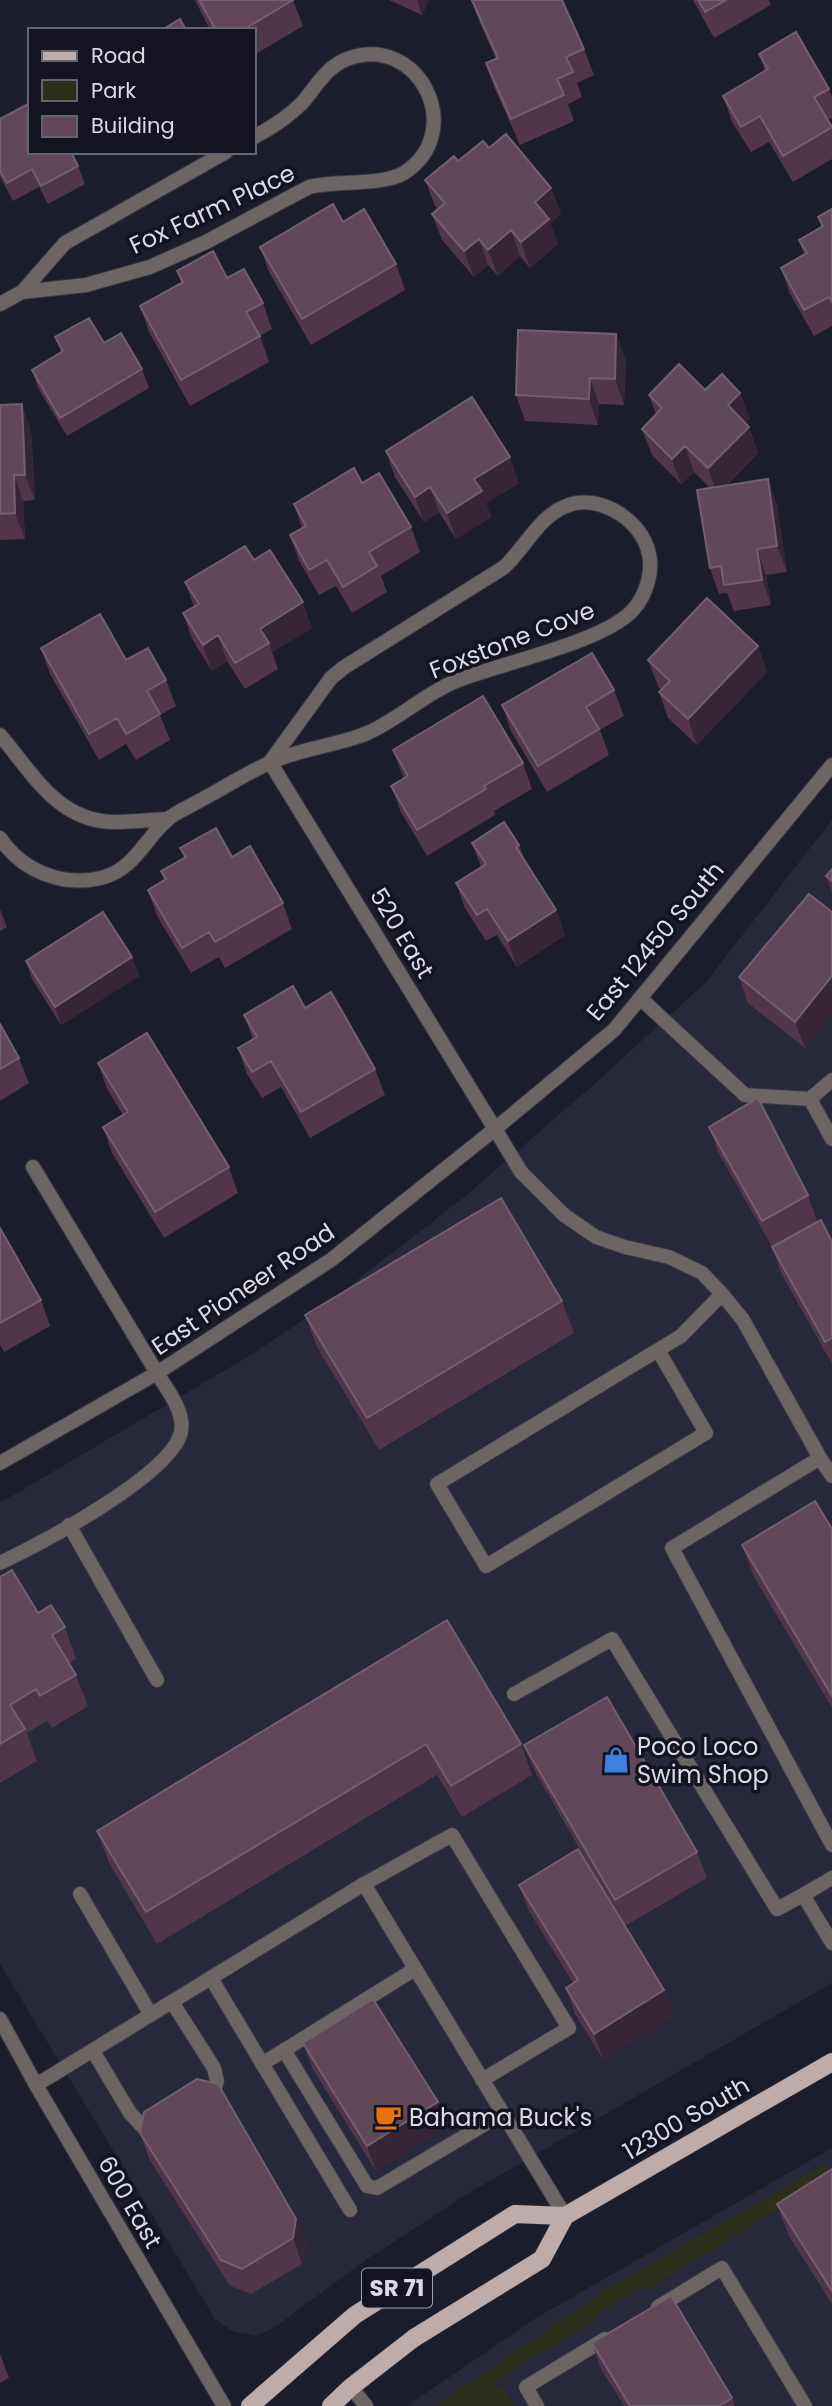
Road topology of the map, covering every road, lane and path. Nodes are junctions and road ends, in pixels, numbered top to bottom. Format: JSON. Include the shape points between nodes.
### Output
{"nodes":[{"id":1,"x":256,"y":136,"type":"edge"},
{"id":2,"x":222,"y":154,"type":"edge"},
{"id":3,"x":22,"y":292,"type":"junction"},
{"id":4,"x":0,"y":304,"type":"edge"},
{"id":5,"x":0,"y":735,"type":"edge"},
{"id":6,"x":270,"y":762,"type":"junction"},
{"id":7,"x":832,"y":765,"type":"edge"},
{"id":8,"x":168,"y":819,"type":"junction"},
{"id":9,"x":0,"y":838,"type":"edge"},
{"id":10,"x":640,"y":998,"type":"junction"},
{"id":11,"x":832,"y":1080,"type":"edge"},
{"id":12,"x":810,"y":1099,"type":"junction"},
{"id":13,"x":495,"y":1129,"type":"junction"},
{"id":14,"x":832,"y":1139,"type":"edge"},
{"id":15,"x":33,"y":1167,"type":"dead end"},
{"id":16,"x":723,"y":1294,"type":"junction"},
{"id":17,"x":658,"y":1350,"type":"junction"},
{"id":18,"x":157,"y":1373,"type":"junction"},
{"id":19,"x":820,"y":1458,"type":"junction"},
{"id":20,"x":0,"y":1463,"type":"edge"},
{"id":21,"x":832,"y":1476,"type":"edge"},
{"id":22,"x":69,"y":1525,"type":"junction"},
{"id":23,"x":0,"y":1563,"type":"edge"},
{"id":24,"x":157,"y":1681,"type":"dead end"},
{"id":25,"x":514,"y":1694,"type":"dead end"},
{"id":26,"x":832,"y":1845,"type":"edge"},
{"id":27,"x":832,"y":1878,"type":"edge"},
{"id":28,"x":364,"y":1884,"type":"junction"},
{"id":29,"x":80,"y":1894,"type":"dead end"},
{"id":30,"x":803,"y":1895,"type":"junction"},
{"id":31,"x":832,"y":1943,"type":"edge"},
{"id":32,"x":415,"y":1969,"type":"junction"},
{"id":33,"x":211,"y":1978,"type":"junction"},
{"id":34,"x":172,"y":2002,"type":"junction"},
{"id":35,"x":151,"y":2015,"type":"junction"},
{"id":36,"x":0,"y":2019,"type":"edge"},
{"id":37,"x":284,"y":2050,"type":"junction"},
{"id":38,"x":93,"y":2051,"type":"junction"},
{"id":39,"x":832,"y":2062,"type":"edge"},
{"id":40,"x":262,"y":2064,"type":"junction"},
{"id":41,"x":482,"y":2080,"type":"junction"},
{"id":42,"x":36,"y":2085,"type":"junction"},
{"id":43,"x":191,"y":2110,"type":"edge"},
{"id":44,"x":502,"y":2114,"type":"junction"},
{"id":45,"x":170,"y":2123,"type":"edge"},
{"id":46,"x":351,"y":2210,"type":"dead end"},
{"id":47,"x":565,"y":2216,"type":"junction"},
{"id":48,"x":649,"y":2312,"type":"edge"},
{"id":49,"x":606,"y":2339,"type":"edge"},
{"id":50,"x":351,"y":2387,"type":"junction"},
{"id":51,"x":224,"y":2406,"type":"edge"},
{"id":52,"x":250,"y":2406,"type":"edge"},
{"id":53,"x":331,"y":2406,"type":"edge"},
{"id":54,"x":366,"y":2406,"type":"edge"},
{"id":55,"x":537,"y":2406,"type":"edge"},
{"id":56,"x":805,"y":2406,"type":"edge"}],
"edges":[{"from":1,"to":3,"type":"street","name":"Fox Farm Place","via":[[301,104],[331,68],[363,55],[379,55],[410,68],[430,95],[434,113],[428,146],[404,173],[388,179],[309,187],[150,267],[86,285]]},
{"from":2,"to":3,"type":"street","name":"Fox Farm Place","via":[[65,243]]},
{"from":3,"to":4,"type":"street","name":"Fox Farm Place"},
{"from":5,"to":8,"type":"street","name":"Foxstone Cove","via":[[67,810],[111,822]]},
{"from":6,"to":6,"type":"street","name":"Foxstone Cove","via":[[331,678],[503,568],[551,514],[583,502],[601,505],[635,527],[647,546],[651,568],[645,590],[632,611],[612,626],[454,682],[366,734]]},
{"from":6,"to":8,"type":"street","name":"Foxstone Cove"},
{"from":6,"to":13,"type":"street","name":"520 East"},
{"from":7,"to":10,"type":"street","name":"East 12450 South"},
{"from":8,"to":9,"type":"street","name":"Foxstone Cove","via":[[130,864],[87,880],[31,869]]},
{"from":10,"to":12,"type":"street","via":[[745,1095]]},
{"from":10,"to":13,"type":"street","name":"East 12450 South","via":[[614,1030]]},
{"from":11,"to":12,"type":"street"},
{"from":12,"to":14,"type":"street"},
{"from":13,"to":16,"type":"street","name":"520 East","via":[[522,1172],[564,1215],[596,1237],[668,1257],[702,1273]]},
{"from":13,"to":18,"type":"street","name":"East Pioneer Road","via":[[331,1260]]},
{"from":15,"to":18,"type":"street"},
{"from":16,"to":17,"type":"street","via":[[681,1336]]},
{"from":16,"to":19,"type":"street","name":"520 East","via":[[743,1320]]},
{"from":17,"to":17,"type":"street","via":[[437,1484],[486,1566],[706,1433]]},
{"from":18,"to":20,"type":"street","name":"East Pioneer Road"},
{"from":18,"to":22,"type":"street","via":[[179,1409],[181,1431],[173,1449],[103,1506]]},
{"from":19,"to":21,"type":"street","name":"520 East"},
{"from":19,"to":26,"type":"street","via":[[672,1548]]},
{"from":22,"to":23,"type":"street"},
{"from":22,"to":24,"type":"street"},
{"from":25,"to":30,"type":"street","via":[[612,1639],[777,1909]]},
{"from":27,"to":30,"type":"street"},
{"from":28,"to":32,"type":"street"},
{"from":28,"to":33,"type":"street"},
{"from":28,"to":41,"type":"street","via":[[452,1835],[569,2028]]},
{"from":29,"to":35,"type":"street"},
{"from":30,"to":31,"type":"street"},
{"from":32,"to":37,"type":"street"},
{"from":32,"to":41,"type":"street"},
{"from":33,"to":34,"type":"street"},
{"from":33,"to":40,"type":"street"},
{"from":34,"to":35,"type":"street"},
{"from":34,"to":43,"type":"street","via":[[214,2068],[217,2081],[212,2098]]},
{"from":35,"to":38,"type":"street"},
{"from":36,"to":42,"type":"street","name":"600 East"},
{"from":37,"to":40,"type":"street"},
{"from":37,"to":44,"type":"street","via":[[368,2186],[377,2188]]},
{"from":38,"to":42,"type":"street"},
{"from":38,"to":45,"type":"street","via":[[142,2126],[160,2129]]},
{"from":39,"to":47,"type":"main road","name":"12300 South"},
{"from":40,"to":46,"type":"street"},
{"from":41,"to":44,"type":"street"},
{"from":42,"to":51,"type":"street","name":"600 East"},
{"from":44,"to":47,"type":"street"},
{"from":47,"to":50,"type":"main road","number":"SR 71","via":[[542,2259],[414,2338]]},
{"from":47,"to":52,"type":"main road","number":"SR 71","via":[[515,2214],[355,2315]]},
{"from":48,"to":56,"type":"street","via":[[722,2267]]},
{"from":49,"to":55,"type":"street","via":[[526,2388]]},
{"from":50,"to":53,"type":"main road","number":"SR 71"},
{"from":50,"to":54,"type":"street"}]}
